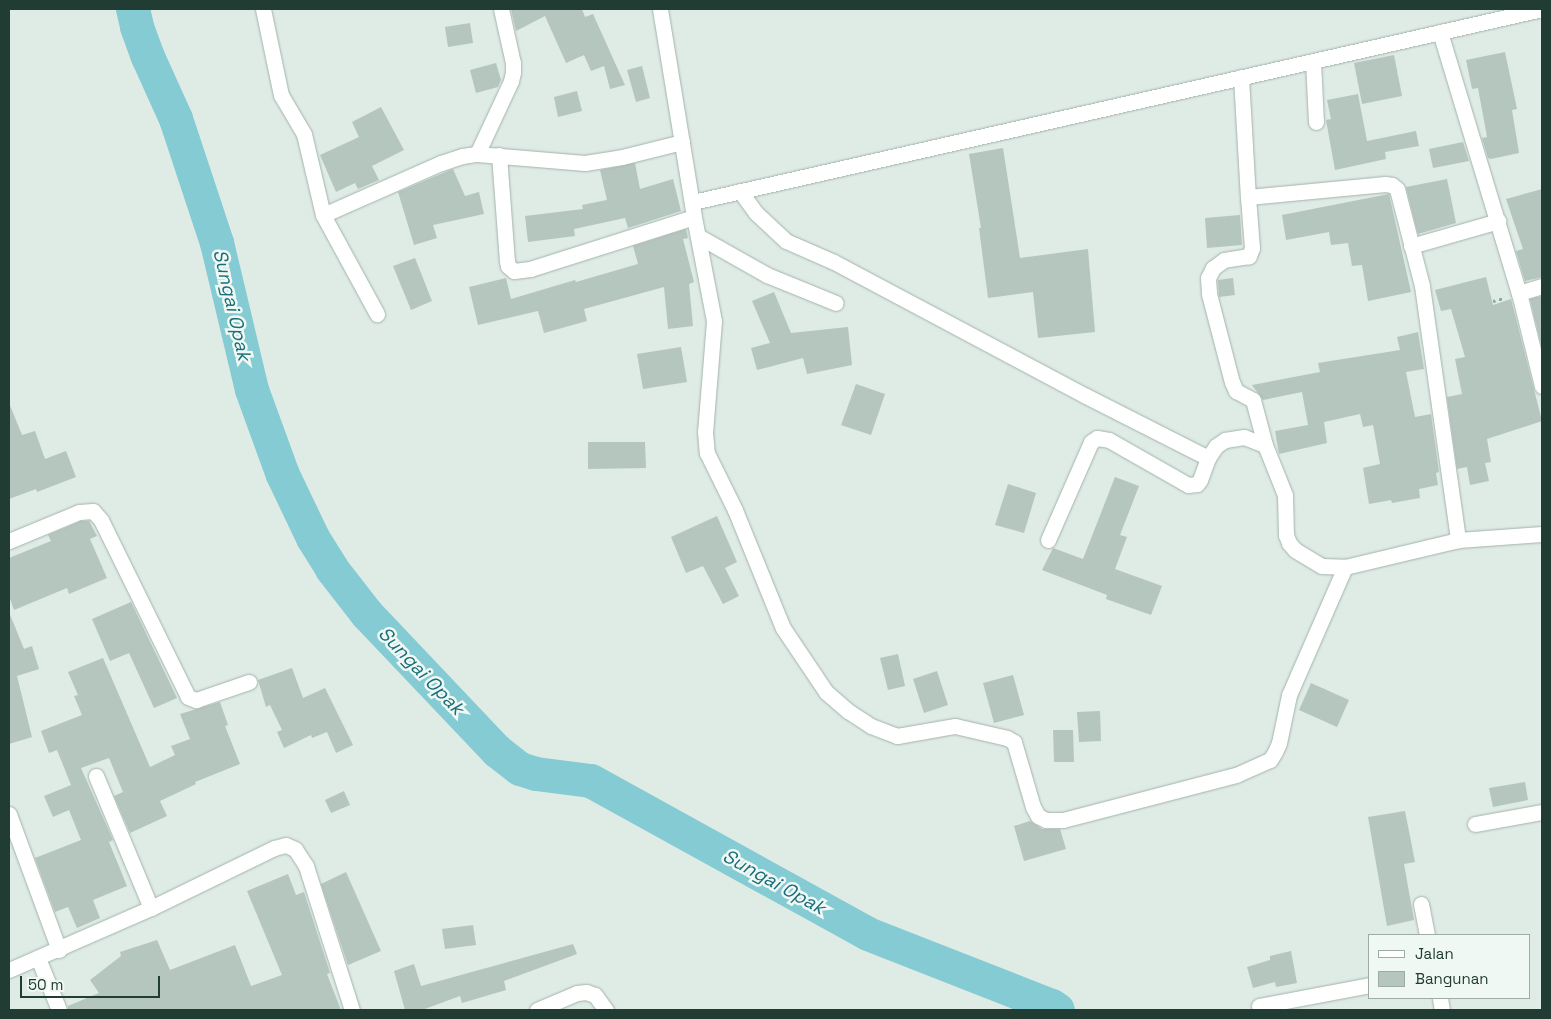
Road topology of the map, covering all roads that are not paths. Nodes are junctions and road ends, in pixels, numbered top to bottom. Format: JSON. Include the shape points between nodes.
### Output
{"nodes":[{"id":1,"x":263,"y":9,"type":"edge"},
{"id":2,"x":501,"y":9,"type":"edge"},
{"id":3,"x":660,"y":9,"type":"edge"},
{"id":4,"x":1542,"y":9,"type":"edge"},
{"id":5,"x":1500,"y":13,"type":"edge"},
{"id":6,"x":1440,"y":32,"type":"junction"},
{"id":7,"x":1313,"y":61,"type":"junction"},
{"id":8,"x":1241,"y":78,"type":"junction"},
{"id":9,"x":1316,"y":122,"type":"dead end"},
{"id":10,"x":682,"y":142,"type":"junction"},
{"id":11,"x":477,"y":154,"type":"junction"},
{"id":12,"x":499,"y":156,"type":"junction"},
{"id":13,"x":740,"y":191,"type":"junction"},
{"id":14,"x":1248,"y":197,"type":"junction"},
{"id":15,"x":694,"y":210,"type":"junction"},
{"id":16,"x":329,"y":212,"type":"junction"},
{"id":17,"x":1498,"y":221,"type":"junction"},
{"id":18,"x":698,"y":236,"type":"junction"},
{"id":19,"x":1411,"y":246,"type":"junction"},
{"id":20,"x":1542,"y":286,"type":"edge"},
{"id":21,"x":1519,"y":293,"type":"junction"},
{"id":22,"x":836,"y":303,"type":"dead end"},
{"id":23,"x":377,"y":314,"type":"dead end"},
{"id":24,"x":1542,"y":386,"type":"edge"},
{"id":25,"x":1266,"y":445,"type":"junction"},
{"id":26,"x":1208,"y":458,"type":"junction"},
{"id":27,"x":1542,"y":534,"type":"edge"},
{"id":28,"x":1048,"y":540,"type":"dead end"},
{"id":29,"x":1458,"y":540,"type":"junction"},
{"id":30,"x":9,"y":541,"type":"edge"},
{"id":31,"x":1345,"y":567,"type":"junction"},
{"id":32,"x":249,"y":682,"type":"dead end"},
{"id":33,"x":96,"y":776,"type":"dead end"},
{"id":34,"x":1542,"y":812,"type":"edge"},
{"id":35,"x":9,"y":814,"type":"edge"},
{"id":36,"x":1475,"y":824,"type":"dead end"},
{"id":37,"x":1421,"y":904,"type":"dead end"},
{"id":38,"x":151,"y":908,"type":"junction"},
{"id":39,"x":1427,"y":934,"type":"edge"},
{"id":40,"x":59,"y":950,"type":"junction"},
{"id":41,"x":38,"y":958,"type":"junction"},
{"id":42,"x":9,"y":970,"type":"edge"},
{"id":43,"x":1368,"y":985,"type":"edge"},
{"id":44,"x":1259,"y":1006,"type":"dead end"},
{"id":45,"x":59,"y":1010,"type":"edge"},
{"id":46,"x":352,"y":1010,"type":"edge"},
{"id":47,"x":537,"y":1010,"type":"edge"},
{"id":48,"x":606,"y":1010,"type":"edge"}],
"edges":[{"from":1,"to":16,"type":"street","via":[[281,95],[304,134]]},
{"from":2,"to":11,"type":"street","via":[[513,63],[512,72]]},
{"from":3,"to":10,"type":"street"},
{"from":4,"to":5,"type":"street"},
{"from":5,"to":6,"type":"street"},
{"from":6,"to":7,"type":"street"},
{"from":6,"to":17,"type":"street"},
{"from":7,"to":8,"type":"street"},
{"from":7,"to":9,"type":"street"},
{"from":8,"to":13,"type":"street"},
{"from":8,"to":14,"type":"street"},
{"from":10,"to":12,"type":"street","via":[[622,158],[585,163]]},
{"from":10,"to":15,"type":"street"},
{"from":11,"to":12,"type":"street"},
{"from":11,"to":16,"type":"street","via":[[441,163]]},
{"from":12,"to":15,"type":"street","via":[[507,261],[514,271],[530,269]]},
{"from":13,"to":15,"type":"street"},
{"from":13,"to":26,"type":"street","via":[[756,213],[786,241],[834,262]]},
{"from":14,"to":19,"type":"street","via":[[1392,185],[1401,197]]},
{"from":14,"to":25,"type":"street","via":[[1252,248],[1249,256],[1224,260],[1213,268],[1208,278],[1209,294],[1232,382],[1236,391],[1252,400]]},
{"from":15,"to":18,"type":"street"},
{"from":16,"to":23,"type":"street"},
{"from":17,"to":19,"type":"street"},
{"from":17,"to":21,"type":"street"},
{"from":18,"to":22,"type":"street","via":[[768,275]]},
{"from":18,"to":31,"type":"street","via":[[714,321],[704,432],[707,453],[735,510],[782,628],[826,692],[871,726],[897,736],[955,726],[1014,742],[1038,816],[1046,820],[1063,820],[1236,775],[1270,760],[1279,743],[1289,695]]},
{"from":19,"to":29,"type":"street","via":[[1422,286]]},
{"from":20,"to":21,"type":"street"},
{"from":21,"to":24,"type":"street"},
{"from":25,"to":26,"type":"street","via":[[1244,437],[1225,440]]},
{"from":25,"to":31,"type":"street","via":[[1285,495],[1289,543],[1294,550],[1322,566]]},
{"from":26,"to":28,"type":"street","via":[[1200,480],[1197,484],[1188,485],[1109,440],[1097,438],[1092,442]]},
{"from":27,"to":29,"type":"street"},
{"from":29,"to":31,"type":"street"},
{"from":30,"to":32,"type":"street","via":[[80,512],[93,512],[100,520],[188,697],[196,700]]},
{"from":33,"to":38,"type":"street"},
{"from":34,"to":36,"type":"street"},
{"from":35,"to":40,"type":"street"},
{"from":37,"to":39,"type":"street"},
{"from":38,"to":40,"type":"street"},
{"from":38,"to":46,"type":"street","via":[[274,848],[286,845],[295,848],[306,866]]},
{"from":40,"to":41,"type":"street"},
{"from":41,"to":42,"type":"street"},
{"from":41,"to":45,"type":"street"},
{"from":43,"to":44,"type":"street"},
{"from":47,"to":48,"type":"street","via":[[586,992],[595,995]]}]}
